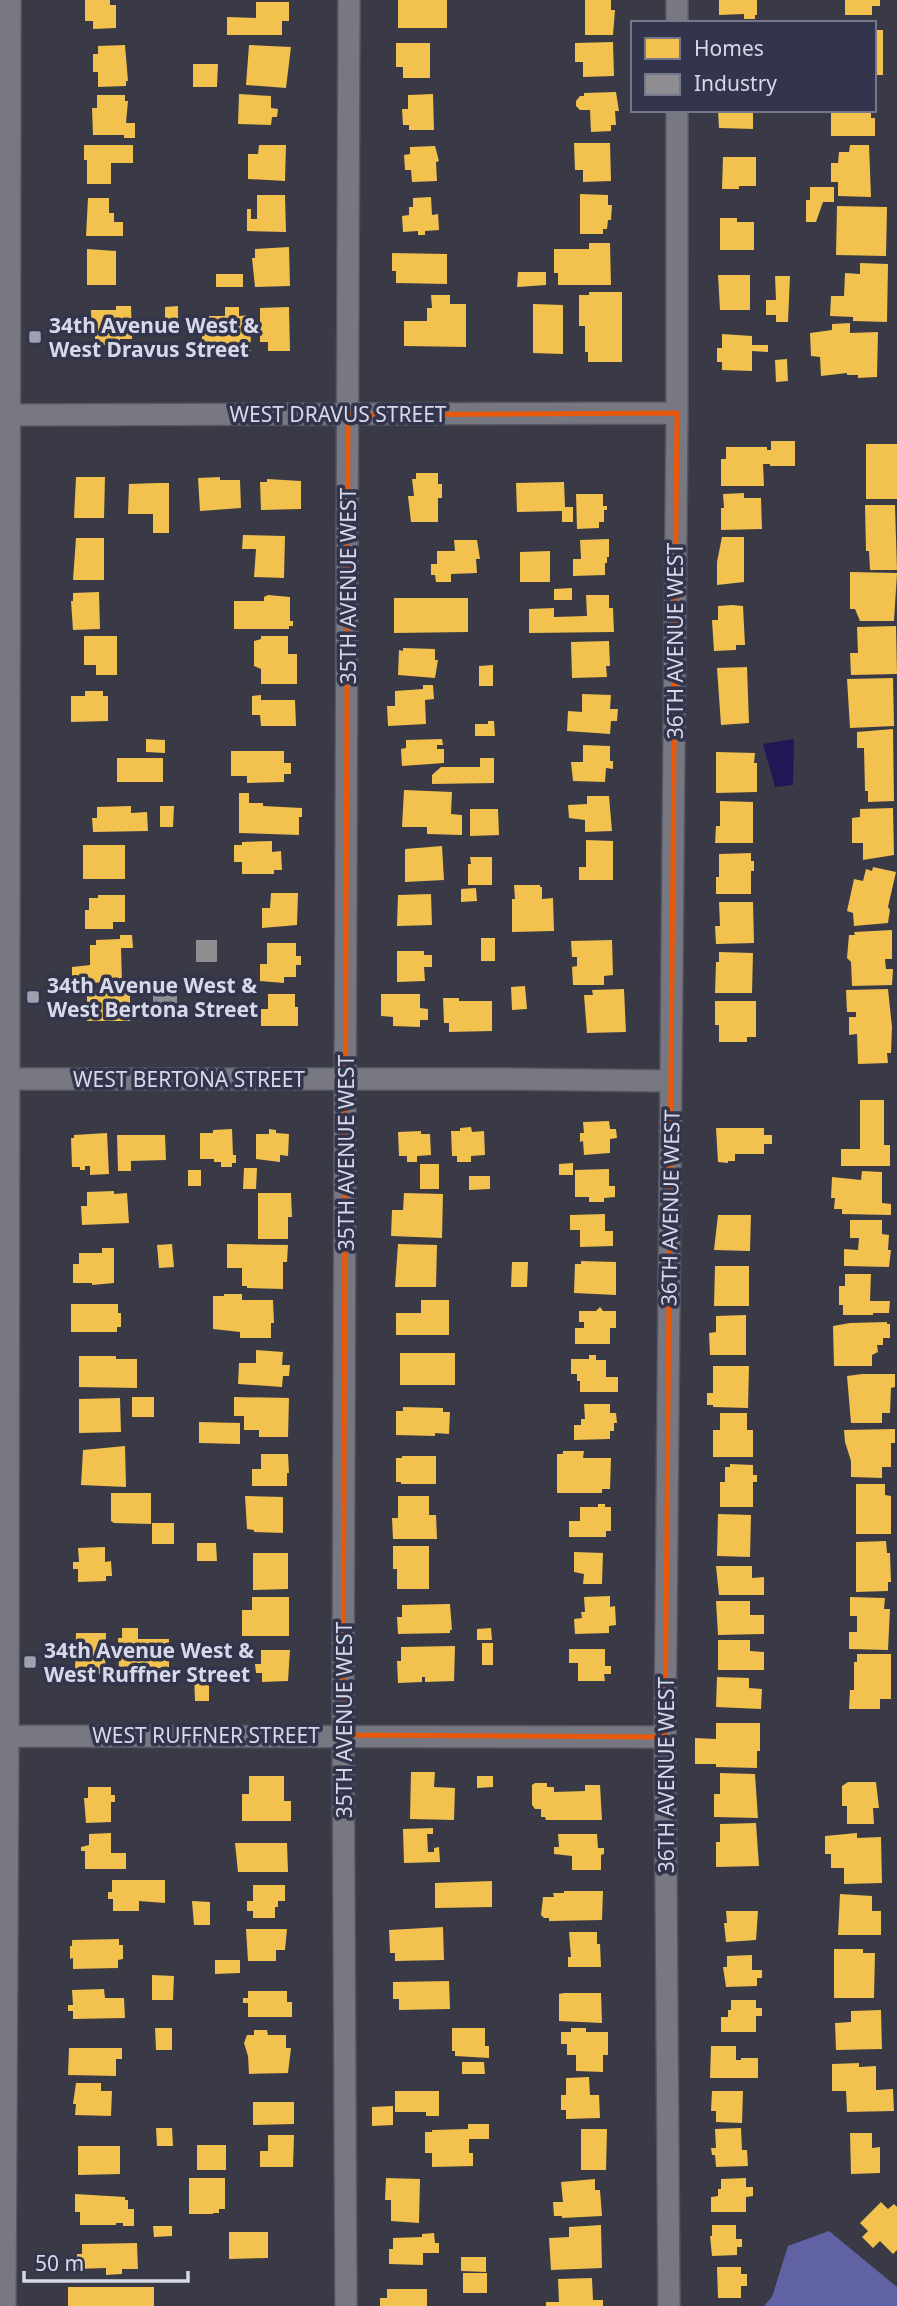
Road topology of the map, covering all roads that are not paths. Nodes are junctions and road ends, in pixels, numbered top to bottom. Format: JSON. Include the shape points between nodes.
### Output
{"nodes":[{"id":1,"x":10,"y":0,"type":"edge"},
{"id":2,"x":349,"y":0,"type":"edge"},
{"id":3,"x":677,"y":0,"type":"edge"},
{"id":4,"x":677,"y":21,"type":"edge"},
{"id":5,"x":677,"y":112,"type":"edge"},
{"id":6,"x":677,"y":413,"type":"junction"},
{"id":7,"x":4,"y":415,"type":"edge"},
{"id":8,"x":348,"y":415,"type":"junction"},
{"id":9,"x":4,"y":1079,"type":"edge"},
{"id":10,"x":347,"y":1079,"type":"junction"},
{"id":11,"x":671,"y":1081,"type":"junction"},
{"id":12,"x":343,"y":1735,"type":"junction"},
{"id":13,"x":4,"y":1736,"type":"edge"},
{"id":14,"x":665,"y":1737,"type":"junction"},
{"id":15,"x":5,"y":2306,"type":"edge"},
{"id":16,"x":346,"y":2306,"type":"edge"},
{"id":17,"x":669,"y":2306,"type":"edge"}],
"edges":[{"from":1,"to":7,"type":"street"},
{"from":2,"to":8,"type":"street","name":"35TH AVENUE WEST"},
{"from":3,"to":4,"type":"street"},
{"from":5,"to":6,"type":"street","name":"36TH AVENUE WEST"},
{"from":6,"to":8,"type":"street","name":"WEST DRAVUS STREET"},
{"from":6,"to":11,"type":"street","name":"36TH AVENUE WEST"},
{"from":7,"to":8,"type":"street","name":"WEST DRAVUS STREET"},
{"from":7,"to":9,"type":"street"},
{"from":8,"to":10,"type":"street","name":"35TH AVENUE WEST"},
{"from":9,"to":10,"type":"street","name":"WEST BERTONA STREET"},
{"from":9,"to":13,"type":"street"},
{"from":10,"to":11,"type":"street","name":"WEST BERTONA STREET"},
{"from":10,"to":12,"type":"street","name":"35TH AVENUE WEST"},
{"from":11,"to":14,"type":"street","name":"36TH AVENUE WEST"},
{"from":12,"to":13,"type":"street","name":"WEST RUFFNER STREET"},
{"from":12,"to":14,"type":"street","name":"WEST RUFFNER STREET"},
{"from":12,"to":16,"type":"street","name":"35TH AVENUE WEST"},
{"from":13,"to":15,"type":"street"},
{"from":14,"to":17,"type":"street","name":"36TH AVENUE WEST"}]}
